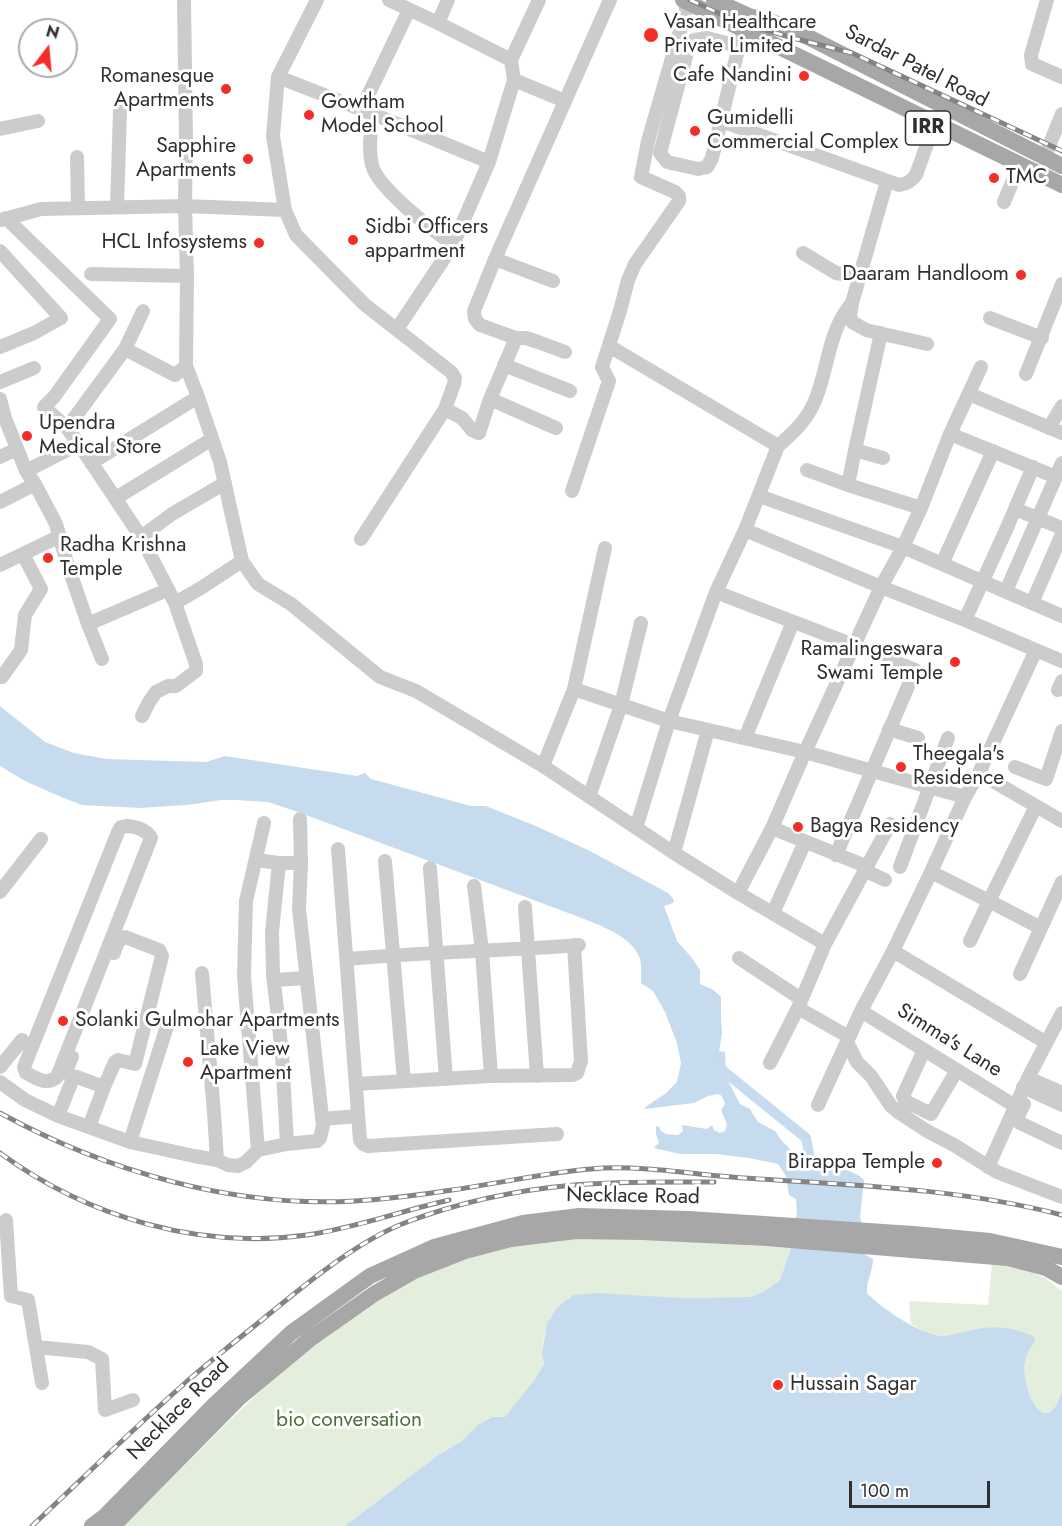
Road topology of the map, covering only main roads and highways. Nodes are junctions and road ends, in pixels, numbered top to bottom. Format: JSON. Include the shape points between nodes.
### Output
{"nodes":[{"id":1,"x":714,"y":0,"type":"edge"},
{"id":2,"x":686,"y":1,"type":"edge"},
{"id":3,"x":746,"y":22,"type":"junction"},
{"id":4,"x":809,"y":57,"type":"junction"},
{"id":5,"x":1062,"y":166,"type":"edge"},
{"id":6,"x":1062,"y":175,"type":"edge"},
{"id":7,"x":1062,"y":185,"type":"edge"},
{"id":8,"x":1062,"y":195,"type":"edge"},
{"id":9,"x":550,"y":1227,"type":"junction"},
{"id":10,"x":911,"y":1242,"type":"junction"},
{"id":11,"x":1062,"y":1257,"type":"edge"},
{"id":12,"x":1062,"y":1277,"type":"edge"},
{"id":13,"x":92,"y":1526,"type":"edge"},
{"id":14,"x":113,"y":1526,"type":"edge"}],
"edges":[{"from":1,"to":3,"type":"main road","name":"Sardar Patel Road","number":"IRR"},
{"from":2,"to":3,"type":"main road","name":"Sardar Patel Road","number":"IRR"},
{"from":3,"to":4,"type":"main road","number":"IRR"},
{"from":3,"to":5,"type":"main road","name":"Sardar Patel Road","number":"IRR","via":[[775,23],[810,38]]},
{"from":4,"to":6,"type":"main road","number":"IRR"},
{"from":4,"to":7,"type":"main road","number":"IRR"},
{"from":4,"to":8,"type":"main road","number":"IRR","via":[[813,72]]},
{"from":9,"to":10,"type":"main road","name":"Necklace Road","via":[[576,1231],[765,1232]]},
{"from":9,"to":13,"type":"main road","name":"Necklace Road","via":[[524,1223],[434,1246],[370,1276],[291,1333]]},
{"from":9,"to":14,"type":"main road","name":"Necklace Road","via":[[465,1251],[414,1271],[374,1294],[310,1339],[240,1397]]},
{"from":10,"to":11,"type":"main road","name":"Necklace Road","via":[[990,1241]]},
{"from":10,"to":12,"type":"main road","name":"Necklace Road","via":[[1008,1258],[1046,1268]]}]}
